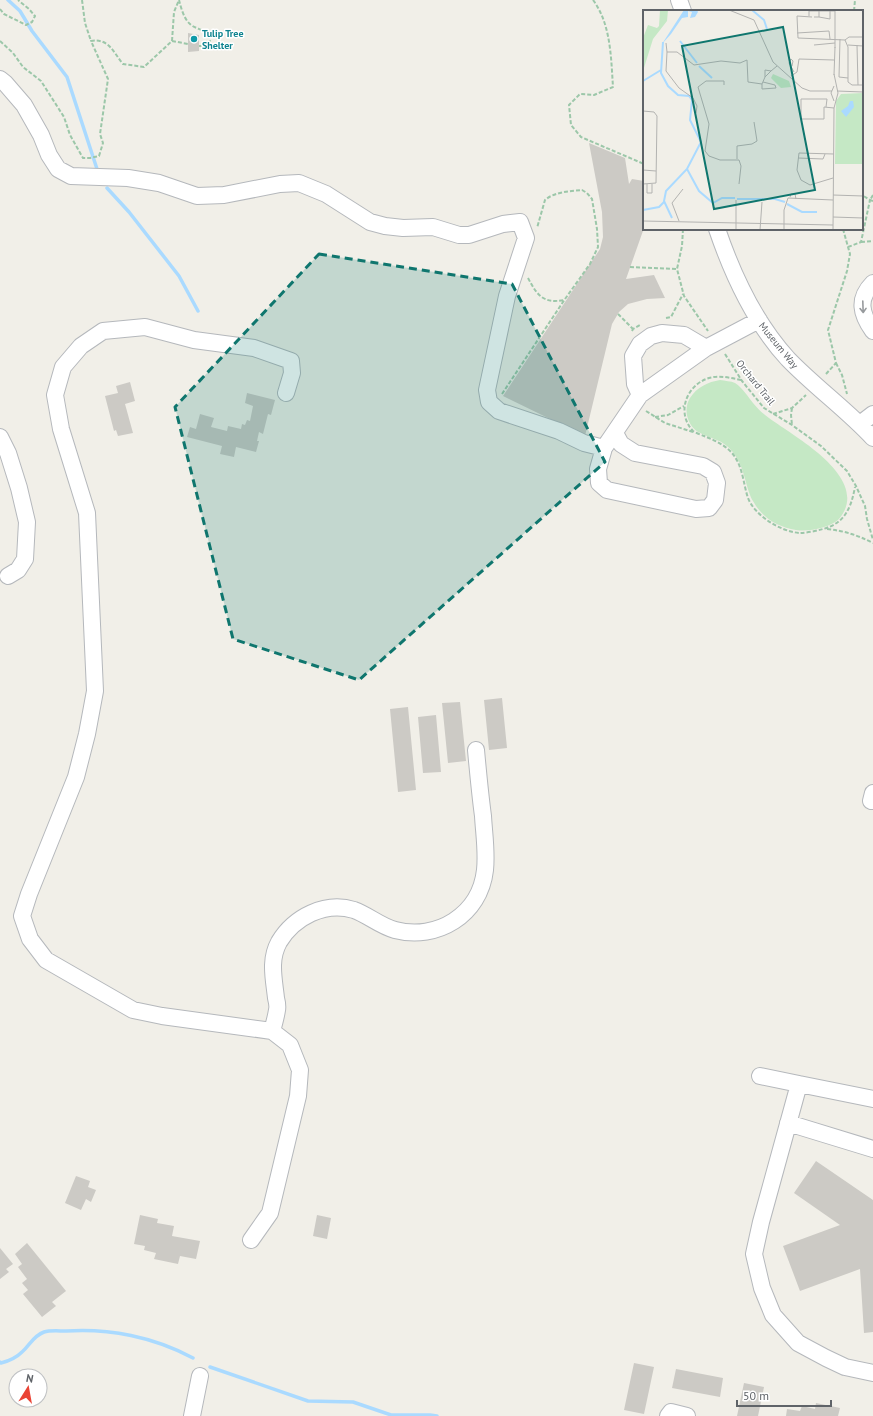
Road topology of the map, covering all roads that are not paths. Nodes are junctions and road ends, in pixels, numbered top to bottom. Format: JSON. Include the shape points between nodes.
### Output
{"nodes":[{"id":1,"x":679,"y":0,"type":"edge"},
{"id":2,"x":683,"y":10,"type":"edge"},
{"id":3,"x":0,"y":79,"type":"edge"},
{"id":4,"x":717,"y":230,"type":"edge"},
{"id":5,"x":873,"y":283,"type":"edge"},
{"id":6,"x":758,"y":320,"type":"junction"},
{"id":7,"x":873,"y":331,"type":"edge"},
{"id":8,"x":711,"y":346,"type":"junction"},
{"id":9,"x":286,"y":393,"type":"dead end"},
{"id":10,"x":640,"y":395,"type":"junction"},
{"id":11,"x":873,"y":414,"type":"edge"},
{"id":12,"x":860,"y":424,"type":"junction"},
{"id":13,"x":614,"y":433,"type":"junction"},
{"id":14,"x":0,"y":437,"type":"edge"},
{"id":15,"x":873,"y":438,"type":"edge"},
{"id":16,"x":604,"y":448,"type":"junction"},
{"id":17,"x":8,"y":576,"type":"dead end"},
{"id":18,"x":476,"y":750,"type":"dead end"},
{"id":19,"x":873,"y":793,"type":"edge"},
{"id":20,"x":873,"y":801,"type":"edge"},
{"id":21,"x":272,"y":1031,"type":"junction"},
{"id":22,"x":760,"y":1076,"type":"dead end"},
{"id":23,"x":799,"y":1084,"type":"junction"},
{"id":24,"x":873,"y":1099,"type":"edge"},
{"id":25,"x":788,"y":1123,"type":"junction"},
{"id":26,"x":873,"y":1149,"type":"edge"},
{"id":27,"x":251,"y":1240,"type":"dead end"},
{"id":28,"x":873,"y":1373,"type":"edge"},
{"id":29,"x":200,"y":1376,"type":"dead end"},
{"id":30,"x":192,"y":1416,"type":"edge"},
{"id":31,"x":668,"y":1416,"type":"edge"},
{"id":32,"x":687,"y":1416,"type":"edge"}],
"edges":[{"from":1,"to":2,"type":"street"},
{"from":3,"to":16,"type":"street","via":[[24,105],[58,169],[71,176],[128,178],[159,183],[197,196],[224,195],[280,184],[299,183],[326,194],[370,222],[402,228],[433,227],[459,235],[469,235],[503,224],[520,222],[526,238],[506,296],[487,390],[489,402],[499,411]]},
{"from":4,"to":6,"type":"street","name":"Museum Way","via":[[734,275]]},
{"from":5,"to":7,"type":"street","one_way":true,"via":[[864,293],[862,311]]},
{"from":6,"to":8,"type":"street"},
{"from":6,"to":12,"type":"street","name":"Museum Way","via":[[788,359]]},
{"from":8,"to":10,"type":"street"},
{"from":8,"to":10,"type":"street","via":[[684,335],[662,333],[651,336],[640,344],[634,356],[635,384]]},
{"from":9,"to":21,"type":"street","via":[[292,373],[291,361],[254,348],[194,340],[145,326],[103,331],[81,346],[63,367],[55,395],[60,429],[87,513],[95,691],[76,777],[22,916],[30,939],[46,960],[133,1010]]},
{"from":10,"to":13,"type":"street"},
{"from":11,"to":12,"type":"street"},
{"from":12,"to":15,"type":"street","name":"Museum Way"},
{"from":13,"to":16,"type":"street"},
{"from":13,"to":16,"type":"street","via":[[621,444],[635,453],[703,466],[713,472],[717,483],[715,500],[709,508],[696,510],[607,490],[599,483],[598,470]]},
{"from":14,"to":17,"type":"street","via":[[20,488],[27,522],[25,560],[18,570]]},
{"from":18,"to":21,"type":"street","via":[[486,852],[485,872],[480,891],[468,911],[455,922],[424,933],[393,930],[354,910],[341,908],[312,912],[290,928],[273,958],[278,1010]]},
{"from":19,"to":20,"type":"street"},
{"from":21,"to":27,"type":"street","via":[[290,1045],[300,1070],[298,1096],[270,1212]]},
{"from":22,"to":23,"type":"street"},
{"from":23,"to":24,"type":"street"},
{"from":23,"to":25,"type":"street"},
{"from":25,"to":26,"type":"street"},
{"from":25,"to":28,"type":"street","via":[[760,1222],[754,1254],[762,1288],[773,1315],[798,1343],[845,1367]]},
{"from":29,"to":30,"type":"street"},
{"from":31,"to":32,"type":"street","via":[[671,1412]]}]}
